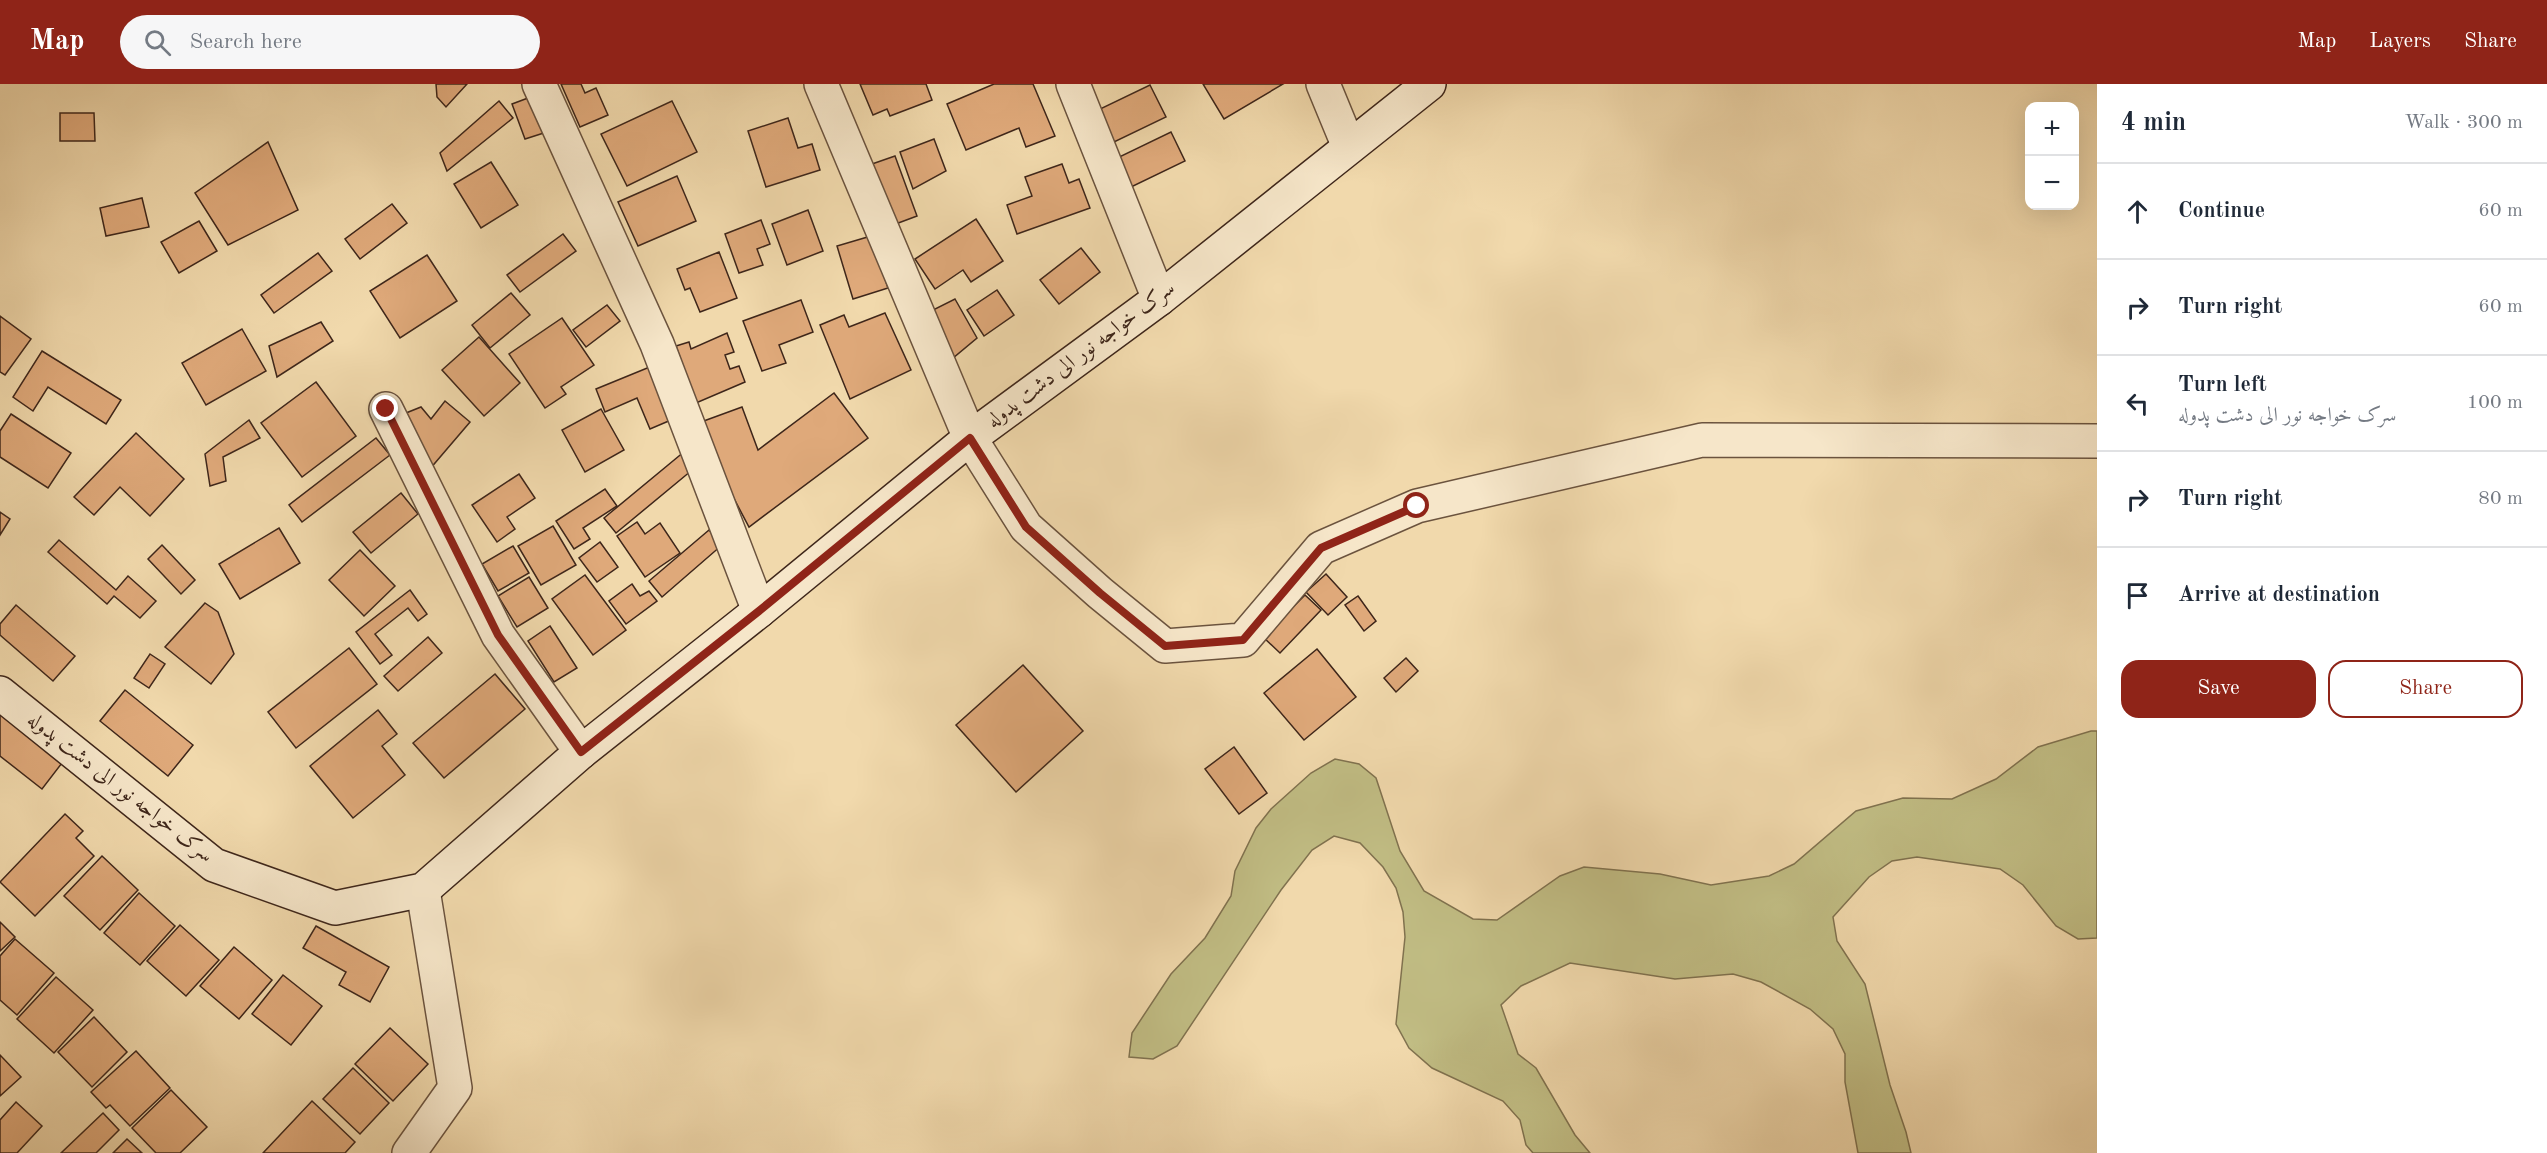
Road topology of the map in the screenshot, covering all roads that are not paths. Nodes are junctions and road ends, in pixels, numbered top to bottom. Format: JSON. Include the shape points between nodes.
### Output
{"nodes":[{"id":1,"x":539,"y":84,"type":"edge"},
{"id":2,"x":821,"y":84,"type":"edge"},
{"id":3,"x":1073,"y":84,"type":"edge"},
{"id":4,"x":1323,"y":84,"type":"edge"},
{"id":5,"x":1429,"y":84,"type":"edge"},
{"id":6,"x":1349,"y":147,"type":"junction"},
{"id":7,"x":1159,"y":299,"type":"junction"},
{"id":8,"x":386,"y":409,"type":"dead end"},
{"id":9,"x":970,"y":438,"type":"junction"},
{"id":10,"x":2097,"y":441,"type":"edge"},
{"id":11,"x":759,"y":611,"type":"junction"},
{"id":12,"x":0,"y":693,"type":"edge"},
{"id":13,"x":581,"y":752,"type":"junction"},
{"id":14,"x":423,"y":890,"type":"junction"},
{"id":15,"x":409,"y":1153,"type":"edge"}],
"edges":[{"from":1,"to":11,"type":"street","via":[[657,344]]},
{"from":2,"to":9,"type":"street"},
{"from":3,"to":7,"type":"street"},
{"from":4,"to":6,"type":"street"},
{"from":5,"to":6,"type":"street","name":"سرک خواجه نور الی دشت پدوله"},
{"from":6,"to":7,"type":"street","name":"سرک خواجه نور الی دشت پدوله"},
{"from":7,"to":9,"type":"street","name":"سرک خواجه نور الی دشت پدوله"},
{"from":8,"to":13,"type":"street","via":[[498,635]]},
{"from":9,"to":10,"type":"street","via":[[1026,527],[1165,646],[1243,640],[1321,548],[1417,506],[1702,441]]},
{"from":9,"to":11,"type":"street","name":"سرک خواجه نور الی دشت پدوله"},
{"from":11,"to":13,"type":"street","name":"سرک خواجه نور الی دشت پدوله"},
{"from":12,"to":14,"type":"street","name":"سرک خواجه نور الی دشت پدوله","via":[[214,865],[335,908]]},
{"from":13,"to":14,"type":"street","name":"سرک خواجه نور الی دشت پدوله"},
{"from":14,"to":15,"type":"street","via":[[455,1088]]}]}
